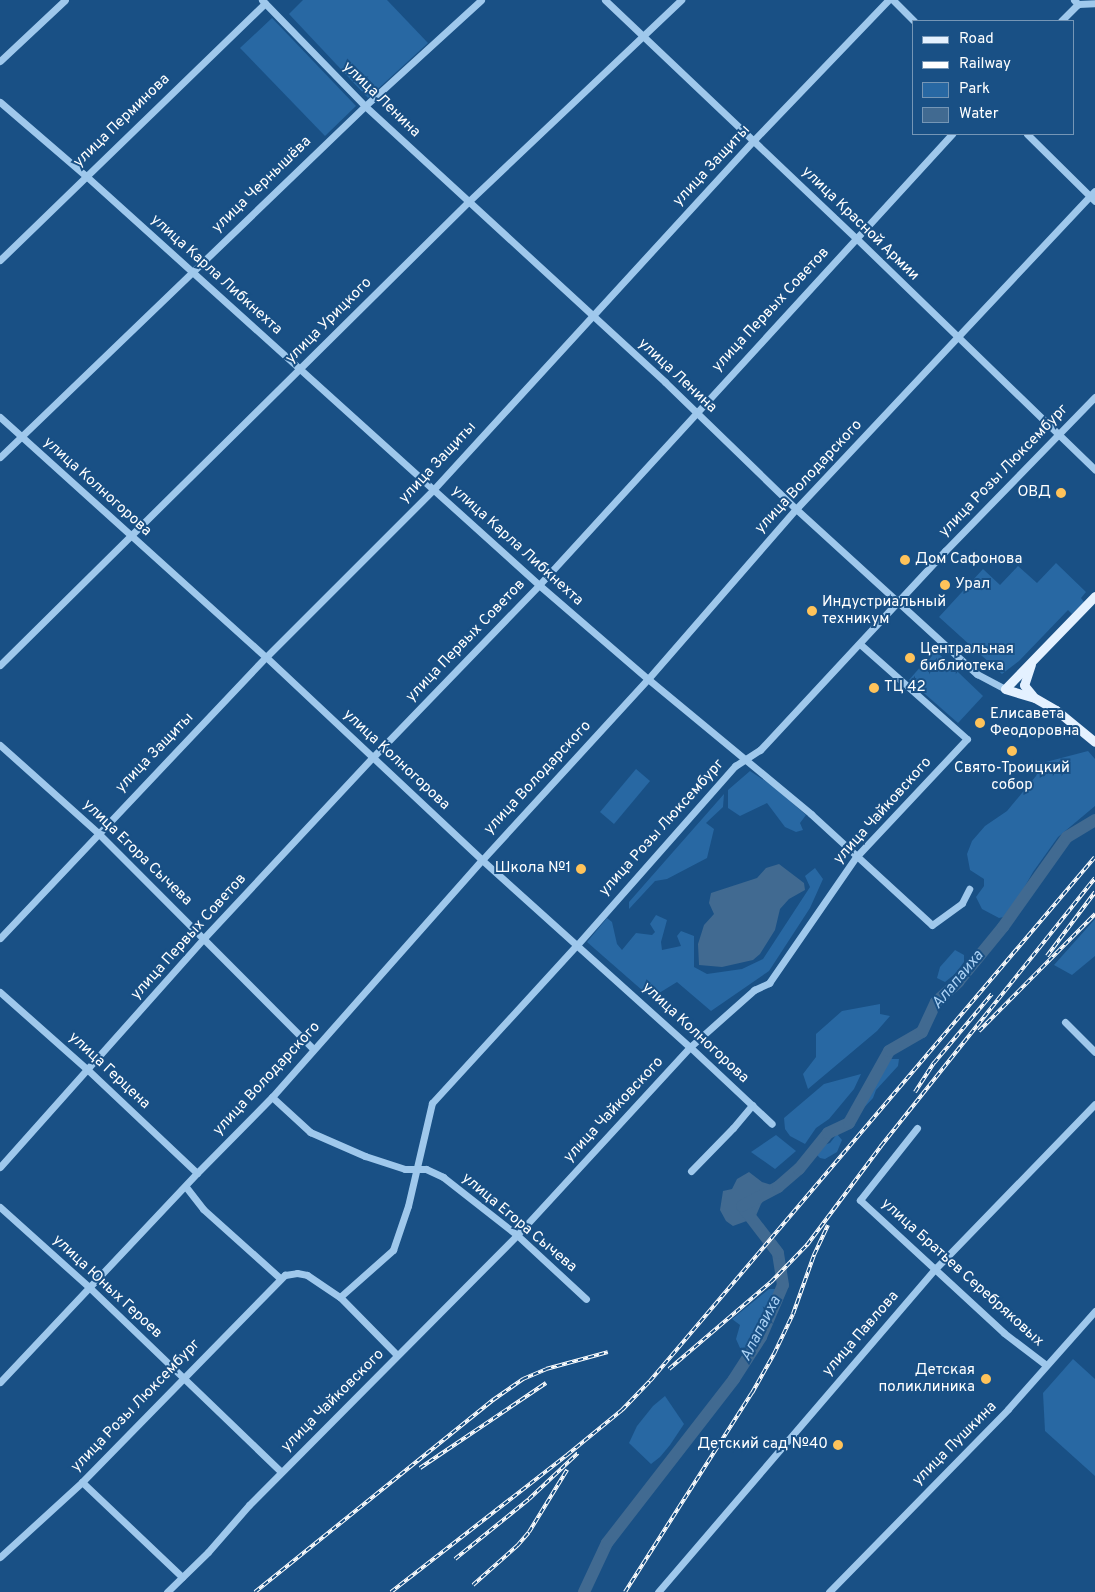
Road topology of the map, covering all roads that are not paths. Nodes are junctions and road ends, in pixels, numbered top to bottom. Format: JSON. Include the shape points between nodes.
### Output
{"nodes":[{"id":1,"x":65,"y":0,"type":"edge"},
{"id":2,"x":481,"y":0,"type":"edge"},
{"id":3,"x":605,"y":0,"type":"edge"},
{"id":4,"x":681,"y":0,"type":"edge"},
{"id":5,"x":888,"y":0,"type":"edge"},
{"id":6,"x":893,"y":0,"type":"edge"},
{"id":7,"x":264,"y":2,"type":"edge"},
{"id":8,"x":1076,"y":2,"type":"edge"},
{"id":9,"x":1095,"y":3,"type":"edge"},
{"id":10,"x":913,"y":20,"type":"edge"},
{"id":11,"x":1062,"y":20,"type":"edge"},
{"id":12,"x":642,"y":36,"type":"junction"},
{"id":13,"x":0,"y":61,"type":"edge"},
{"id":14,"x":0,"y":102,"type":"edge"},
{"id":15,"x":365,"y":106,"type":"junction"},
{"id":16,"x":951,"y":135,"type":"edge"},
{"id":17,"x":1028,"y":135,"type":"edge"},
{"id":18,"x":753,"y":141,"type":"junction"},
{"id":19,"x":85,"y":175,"type":"junction"},
{"id":20,"x":1094,"y":196,"type":"edge"},
{"id":21,"x":468,"y":202,"type":"junction"},
{"id":22,"x":856,"y":238,"type":"junction"},
{"id":23,"x":0,"y":260,"type":"edge"},
{"id":24,"x":191,"y":272,"type":"junction"},
{"id":25,"x":592,"y":316,"type":"junction"},
{"id":26,"x":958,"y":339,"type":"junction"},
{"id":27,"x":301,"y":369,"type":"junction"},
{"id":28,"x":1095,"y":397,"type":"edge"},
{"id":29,"x":695,"y":412,"type":"junction"},
{"id":30,"x":0,"y":417,"type":"edge"},
{"id":31,"x":1059,"y":435,"type":"junction"},
{"id":32,"x":20,"y":436,"type":"junction"},
{"id":33,"x":0,"y":457,"type":"edge"},
{"id":34,"x":1095,"y":470,"type":"edge"},
{"id":35,"x":433,"y":490,"type":"junction"},
{"id":36,"x":796,"y":509,"type":"junction"},
{"id":37,"x":129,"y":536,"type":"junction"},
{"id":38,"x":540,"y":585,"type":"junction"},
{"id":39,"x":1095,"y":596,"type":"edge"},
{"id":40,"x":898,"y":602,"type":"junction"},
{"id":41,"x":860,"y":644,"type":"junction"},
{"id":42,"x":1038,"y":653,"type":"junction"},
{"id":43,"x":266,"y":658,"type":"junction"},
{"id":44,"x":0,"y":665,"type":"edge"},
{"id":45,"x":648,"y":679,"type":"junction"},
{"id":46,"x":1005,"y":689,"type":"junction"},
{"id":47,"x":1035,"y":698,"type":"junction"},
{"id":48,"x":1095,"y":742,"type":"edge"},
{"id":49,"x":0,"y":745,"type":"edge"},
{"id":50,"x":373,"y":757,"type":"junction"},
{"id":51,"x":745,"y":760,"type":"junction"},
{"id":52,"x":98,"y":833,"type":"junction"},
{"id":53,"x":856,"y":857,"type":"junction"},
{"id":54,"x":482,"y":860,"type":"junction"},
{"id":55,"x":970,"y":889,"type":"dead end"},
{"id":56,"x":0,"y":938,"type":"edge"},
{"id":57,"x":204,"y":938,"type":"junction"},
{"id":58,"x":577,"y":945,"type":"junction"},
{"id":59,"x":0,"y":992,"type":"edge"},
{"id":60,"x":1065,"y":1022,"type":"dead end"},
{"id":61,"x":690,"y":1047,"type":"junction"},
{"id":62,"x":313,"y":1049,"type":"junction"},
{"id":63,"x":1095,"y":1052,"type":"edge"},
{"id":64,"x":88,"y":1070,"type":"junction"},
{"id":65,"x":272,"y":1097,"type":"junction"},
{"id":66,"x":1095,"y":1104,"type":"edge"},
{"id":67,"x":752,"y":1105,"type":"junction"},
{"id":68,"x":772,"y":1124,"type":"dead end"},
{"id":69,"x":917,"y":1128,"type":"dead end"},
{"id":70,"x":0,"y":1167,"type":"edge"},
{"id":71,"x":417,"y":1167,"type":"junction"},
{"id":72,"x":691,"y":1171,"type":"dead end"},
{"id":73,"x":197,"y":1173,"type":"junction"},
{"id":74,"x":186,"y":1187,"type":"junction"},
{"id":75,"x":0,"y":1207,"type":"edge"},
{"id":76,"x":517,"y":1235,"type":"junction"},
{"id":77,"x":936,"y":1268,"type":"junction"},
{"id":78,"x":280,"y":1278,"type":"junction"},
{"id":79,"x":90,"y":1288,"type":"junction"},
{"id":80,"x":340,"y":1297,"type":"junction"},
{"id":81,"x":586,"y":1299,"type":"dead end"},
{"id":82,"x":1095,"y":1311,"type":"edge"},
{"id":83,"x":397,"y":1355,"type":"junction"},
{"id":84,"x":1046,"y":1365,"type":"junction"},
{"id":85,"x":182,"y":1377,"type":"junction"},
{"id":86,"x":0,"y":1382,"type":"edge"},
{"id":87,"x":281,"y":1472,"type":"junction"},
{"id":88,"x":82,"y":1482,"type":"junction"},
{"id":89,"x":0,"y":1557,"type":"edge"},
{"id":90,"x":182,"y":1577,"type":"junction"},
{"id":91,"x":166,"y":1592,"type":"edge"},
{"id":92,"x":658,"y":1592,"type":"edge"},
{"id":93,"x":830,"y":1592,"type":"edge"}],
"edges":[{"from":1,"to":13,"type":"street"},
{"from":2,"to":15,"type":"street","name":"улица Чернышёва"},
{"from":3,"to":12,"type":"street","name":"улица Красной Армии"},
{"from":4,"to":12,"type":"street","name":"улица Урицкого"},
{"from":5,"to":18,"type":"street","name":"улица Защиты"},
{"from":6,"to":10,"type":"street"},
{"from":7,"to":15,"type":"street","name":"улица Ленина"},
{"from":7,"to":19,"type":"street","name":"улица Перминова"},
{"from":8,"to":9,"type":"street"},
{"from":8,"to":11,"type":"street"},
{"from":12,"to":18,"type":"street","name":"улица Красной Армии"},
{"from":12,"to":21,"type":"street","name":"улица Урицкого"},
{"from":14,"to":19,"type":"street","name":"улица Карла Либкнехта"},
{"from":15,"to":21,"type":"street","name":"улица Ленина"},
{"from":15,"to":24,"type":"street","name":"улица Чернышёва"},
{"from":16,"to":22,"type":"street","name":"улица Первых Советов"},
{"from":17,"to":20,"type":"street"},
{"from":18,"to":22,"type":"street","name":"улица Красной Армии"},
{"from":18,"to":25,"type":"street","name":"улица Защиты"},
{"from":19,"to":23,"type":"street","name":"улица Перминова"},
{"from":19,"to":24,"type":"street","name":"улица Карла Либкнехта"},
{"from":20,"to":26,"type":"street","name":"улица Володарского"},
{"from":21,"to":25,"type":"street","name":"улица Ленина"},
{"from":21,"to":27,"type":"street","name":"улица Урицкого"},
{"from":22,"to":26,"type":"street","name":"улица Красной Армии"},
{"from":22,"to":29,"type":"street","name":"улица Первых Советов"},
{"from":24,"to":27,"type":"street","name":"улица Карла Либкнехта"},
{"from":24,"to":32,"type":"street","name":"улица Чернышёва"},
{"from":25,"to":29,"type":"street","name":"улица Ленина"},
{"from":25,"to":35,"type":"street","name":"улица Защиты"},
{"from":26,"to":31,"type":"street","name":"улица Красной Армии"},
{"from":26,"to":36,"type":"street","name":"улица Володарского"},
{"from":27,"to":35,"type":"street","name":"улица Карла Либкнехта"},
{"from":27,"to":37,"type":"street","name":"улица Урицкого"},
{"from":28,"to":31,"type":"street","name":"улица Розы Люксембург"},
{"from":29,"to":36,"type":"street","name":"улица Ленина"},
{"from":29,"to":38,"type":"street","name":"улица Первых Советов"},
{"from":30,"to":32,"type":"street","name":"улица Колногорова"},
{"from":31,"to":34,"type":"street","name":"улица Красной Армии"},
{"from":31,"to":40,"type":"street","name":"улица Розы Люксембург"},
{"from":32,"to":33,"type":"street","name":"улица Чернышёва"},
{"from":32,"to":37,"type":"street","name":"улица Колногорова"},
{"from":35,"to":38,"type":"street","name":"улица Карла Либкнехта"},
{"from":35,"to":43,"type":"street","name":"улица Защиты"},
{"from":36,"to":40,"type":"street","name":"улица Ленина"},
{"from":36,"to":45,"type":"street","name":"улица Володарского"},
{"from":37,"to":43,"type":"street","name":"улица Колногорова"},
{"from":37,"to":44,"type":"street","name":"улица Урицкого"},
{"from":38,"to":45,"type":"street","name":"улица Карла Либкнехта"},
{"from":38,"to":50,"type":"street","name":"улица Первых Советов"},
{"from":39,"to":42,"type":"main road"},
{"from":40,"to":41,"type":"street","name":"улица Розы Люксембург"},
{"from":40,"to":46,"type":"street","name":"улица Ленина","via":[[977,674]]},
{"from":41,"to":51,"type":"street","name":"улица Розы Люксембург","via":[[760,750]]},
{"from":41,"to":53,"type":"street","name":"улица Чайковского","via":[[967,739]]},
{"from":42,"to":46,"type":"main road"},
{"from":42,"to":47,"type":"main road","via":[[1024,685]]},
{"from":43,"to":50,"type":"street","name":"улица Колногорова"},
{"from":43,"to":52,"type":"street","name":"улица Защиты"},
{"from":45,"to":51,"type":"street","name":"улица Карла Либкнехта"},
{"from":45,"to":54,"type":"street","name":"улица Володарского"},
{"from":46,"to":47,"type":"main road","name":"улица Ленина"},
{"from":47,"to":48,"type":"main road","name":"улица Ленина","via":[[1056,710]]},
{"from":49,"to":52,"type":"street","name":"улица Егора Сычева"},
{"from":50,"to":54,"type":"street","name":"улица Колногорова"},
{"from":50,"to":57,"type":"street","name":"улица Первых Советов"},
{"from":51,"to":53,"type":"street","name":"улица Карла Либкнехта","via":[[811,814]]},
{"from":51,"to":58,"type":"street","name":"улица Розы Люксембург","via":[[735,766]]},
{"from":52,"to":56,"type":"street","name":"улица Защиты"},
{"from":52,"to":57,"type":"street","name":"улица Егора Сычева"},
{"from":53,"to":55,"type":"street","name":"улица Карла Либкнехта","via":[[932,925],[962,903]]},
{"from":53,"to":61,"type":"street","name":"улица Чайковского","via":[[768,983],[754,990]]},
{"from":54,"to":58,"type":"street","name":"улица Колногорова"},
{"from":54,"to":62,"type":"street","name":"улица Володарского"},
{"from":57,"to":62,"type":"street","name":"улица Егора Сычева"},
{"from":57,"to":64,"type":"street","name":"улица Первых Советов"},
{"from":58,"to":61,"type":"street","name":"улица Колногорова"},
{"from":58,"to":71,"type":"street","name":"улица Розы Люксембург","via":[[432,1103]]},
{"from":59,"to":64,"type":"street","name":"улица Герцена"},
{"from":60,"to":63,"type":"street"},
{"from":61,"to":67,"type":"street","name":"улица Колногорова"},
{"from":61,"to":76,"type":"street","name":"улица Чайковского"},
{"from":62,"to":65,"type":"street","name":"улица Володарского"},
{"from":64,"to":70,"type":"street","name":"улица Первых Советов"},
{"from":64,"to":73,"type":"street","name":"улица Герцена"},
{"from":65,"to":71,"type":"street","name":"улица Егора Сычева","via":[[310,1132],[365,1156],[405,1169]]},
{"from":65,"to":73,"type":"street","name":"улица Володарского"},
{"from":66,"to":77,"type":"street","name":"улица Павлова"},
{"from":67,"to":68,"type":"street","name":"улица Колногорова"},
{"from":67,"to":72,"type":"street"},
{"from":69,"to":77,"type":"street","name":"улица Братьев Серебряковых","via":[[860,1200]]},
{"from":71,"to":76,"type":"street","name":"улица Егора Сычева","via":[[443,1177]]},
{"from":71,"to":80,"type":"street","name":"улица Розы Люксембург","via":[[408,1206],[392,1250]]},
{"from":73,"to":74,"type":"street","name":"улица Володарского"},
{"from":74,"to":78,"type":"street","via":[[203,1209]]},
{"from":74,"to":79,"type":"street","name":"улица Володарского"},
{"from":75,"to":79,"type":"street","name":"улица Юных Героев"},
{"from":76,"to":81,"type":"street","name":"улица Егора Сычева"},
{"from":76,"to":83,"type":"street","name":"улица Чайковского"},
{"from":77,"to":84,"type":"street","name":"улица Братьев Серебряковых","via":[[1004,1333]]},
{"from":77,"to":92,"type":"street","name":"улица Павлова"},
{"from":78,"to":80,"type":"street","name":"улица Розы Люксембург","via":[[291,1274],[307,1275]]},
{"from":78,"to":85,"type":"street","name":"улица Розы Люксембург"},
{"from":79,"to":85,"type":"street","name":"улица Юных Героев"},
{"from":79,"to":86,"type":"street","name":"улица Володарского"},
{"from":80,"to":83,"type":"street"},
{"from":82,"to":84,"type":"street","name":"улица Пушкина"},
{"from":83,"to":87,"type":"street","name":"улица Чайковского"},
{"from":84,"to":93,"type":"street","name":"улица Пушкина","via":[[985,1434]]},
{"from":85,"to":87,"type":"street","name":"улица Юных Героев"},
{"from":85,"to":88,"type":"street","name":"улица Розы Люксембург"},
{"from":87,"to":90,"type":"street","name":"улица Чайковского"},
{"from":88,"to":89,"type":"street","name":"улица Розы Люксембург"},
{"from":88,"to":90,"type":"street"},
{"from":90,"to":91,"type":"street","name":"улица Чайковского"}]}
